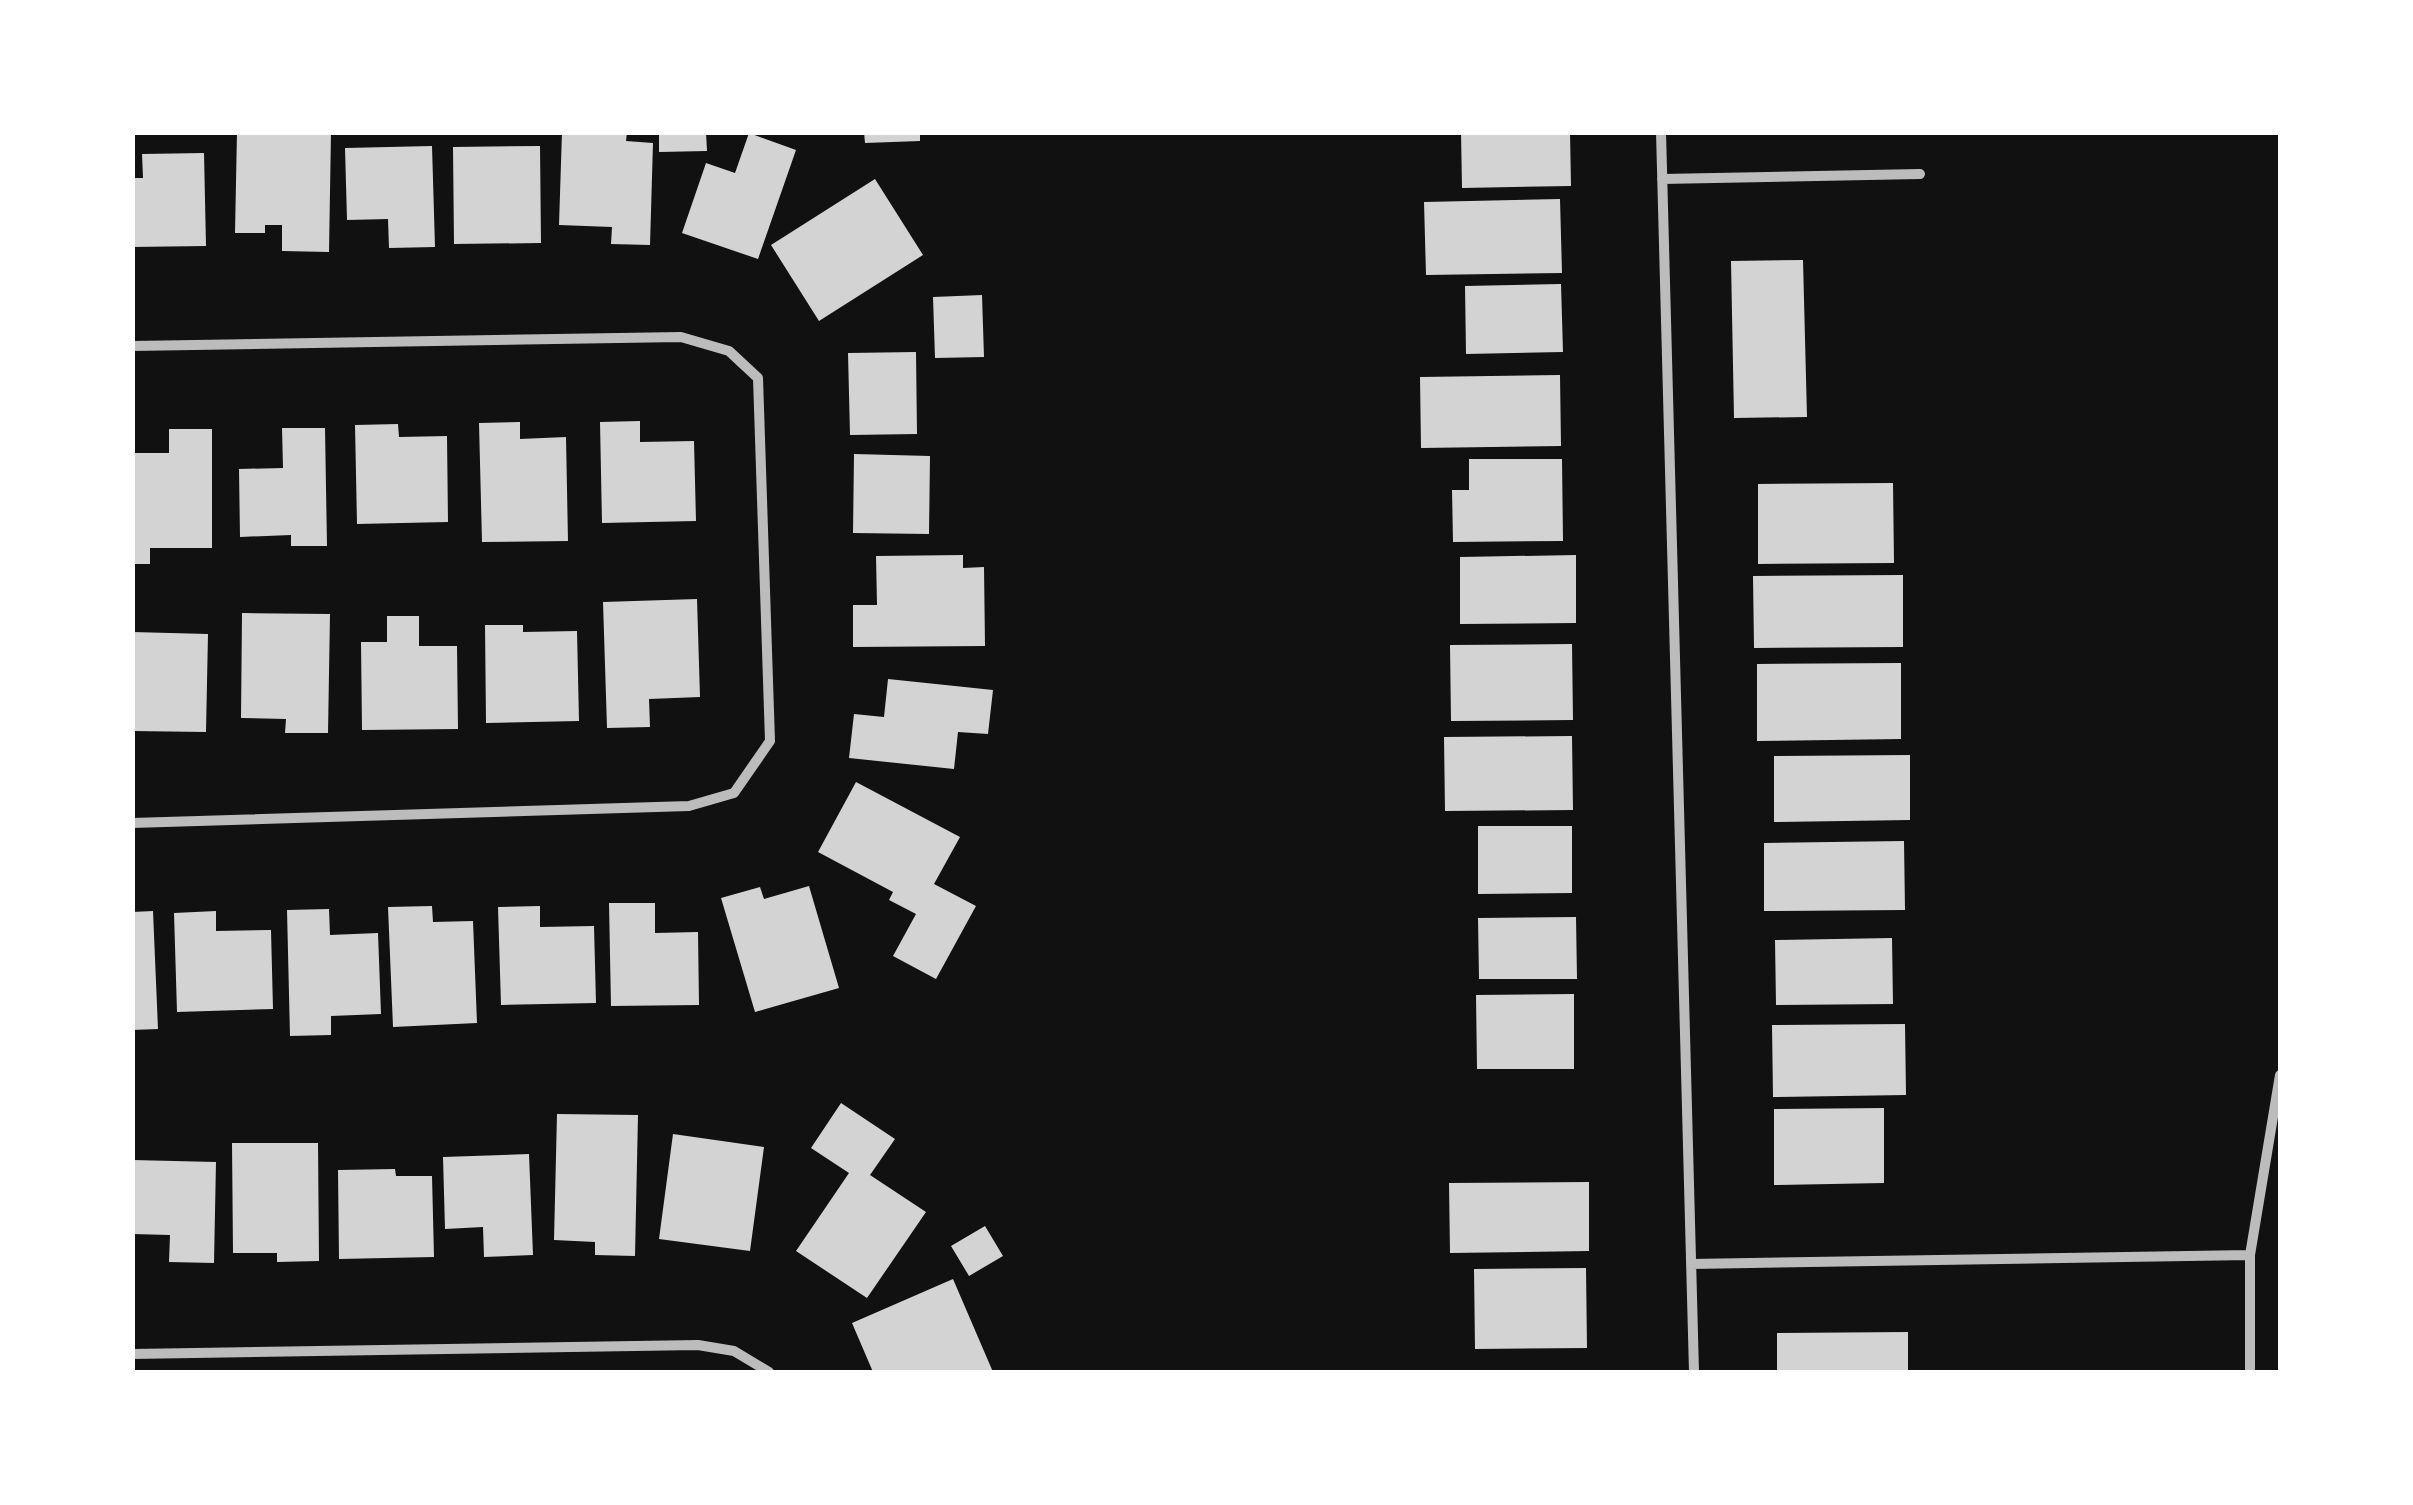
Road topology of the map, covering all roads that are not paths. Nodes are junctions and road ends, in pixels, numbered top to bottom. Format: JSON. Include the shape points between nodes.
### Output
{"nodes":[{"id":1,"x":1661,"y":132,"type":"edge"},
{"id":2,"x":1920,"y":174,"type":"dead end"},
{"id":3,"x":1662,"y":180,"type":"junction"},
{"id":4,"x":132,"y":346,"type":"edge"},
{"id":5,"x":132,"y":822,"type":"edge"},
{"id":6,"x":2280,"y":1075,"type":"edge"},
{"id":7,"x":2250,"y":1255,"type":"junction"},
{"id":8,"x":1691,"y":1264,"type":"junction"},
{"id":9,"x":132,"y":1354,"type":"edge"},
{"id":10,"x":769,"y":1372,"type":"edge"},
{"id":11,"x":1694,"y":1372,"type":"edge"},
{"id":12,"x":2250,"y":1372,"type":"edge"}],
"edges":[{"from":1,"to":3,"type":"street"},
{"from":2,"to":3,"type":"street"},
{"from":3,"to":8,"type":"street"},
{"from":4,"to":5,"type":"street","via":[[681,337],[729,351],[758,378],[770,741],[734,793],[688,806]]},
{"from":6,"to":7,"type":"street"},
{"from":7,"to":8,"type":"street"},
{"from":7,"to":12,"type":"street"},
{"from":8,"to":11,"type":"street"},
{"from":9,"to":10,"type":"street","via":[[698,1346],[734,1351]]}]}
